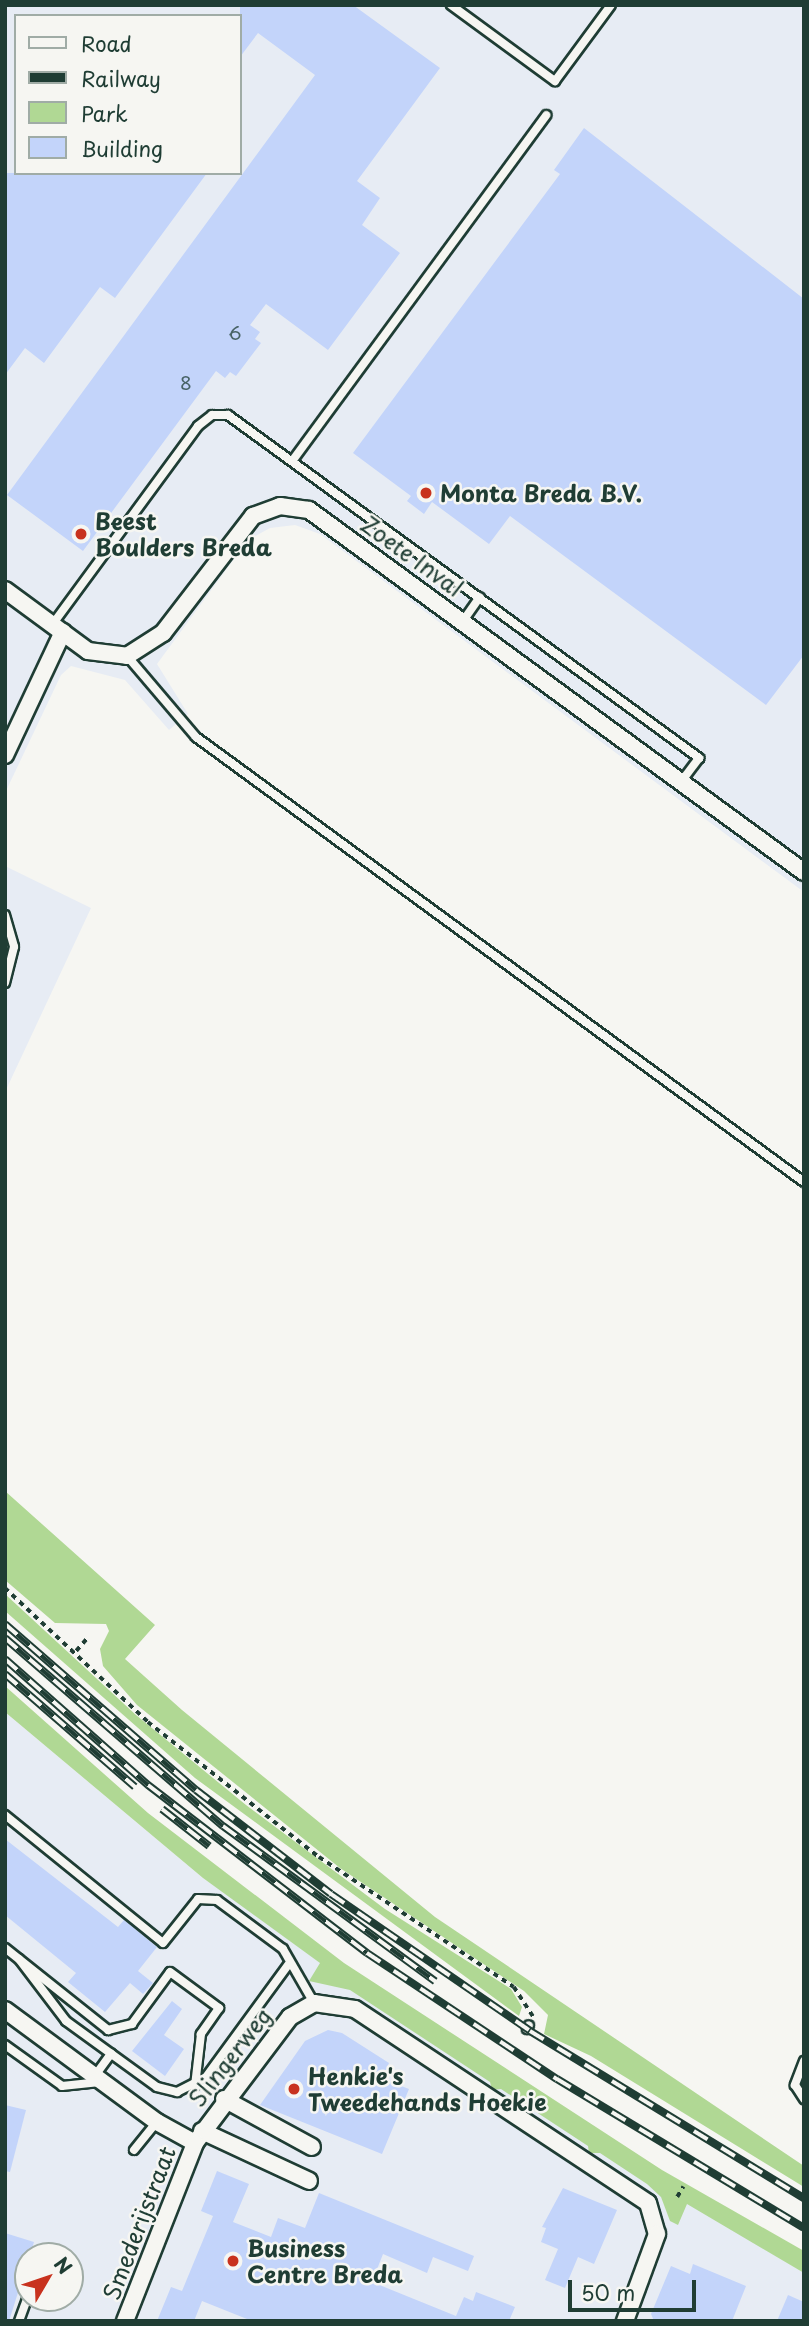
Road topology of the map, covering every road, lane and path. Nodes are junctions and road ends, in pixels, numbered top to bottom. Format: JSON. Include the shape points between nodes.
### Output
{"nodes":[{"id":1,"x":451,"y":5,"type":"edge"},
{"id":2,"x":611,"y":5,"type":"edge"},
{"id":3,"x":546,"y":115,"type":"dead end"},
{"id":4,"x":293,"y":460,"type":"junction"},
{"id":5,"x":5,"y":590,"type":"edge"},
{"id":6,"x":480,"y":597,"type":"junction"},
{"id":7,"x":463,"y":621,"type":"junction"},
{"id":8,"x":58,"y":629,"type":"junction"},
{"id":9,"x":127,"y":656,"type":"junction"},
{"id":10,"x":5,"y":755,"type":"edge"},
{"id":11,"x":681,"y":782,"type":"junction"},
{"id":12,"x":804,"y":872,"type":"edge"},
{"id":13,"x":5,"y":915,"type":"edge"},
{"id":14,"x":5,"y":982,"type":"edge"},
{"id":15,"x":804,"y":1182,"type":"edge"},
{"id":16,"x":5,"y":1588,"type":"edge"},
{"id":17,"x":88,"y":1637,"type":"dead end"},
{"id":18,"x":76,"y":1651,"type":"junction"},
{"id":19,"x":5,"y":1815,"type":"edge"},
{"id":20,"x":5,"y":1948,"type":"edge"},
{"id":21,"x":19,"y":1959,"type":"junction"},
{"id":22,"x":288,"y":1965,"type":"junction"},
{"id":23,"x":314,"y":2003,"type":"junction"},
{"id":24,"x":5,"y":2010,"type":"edge"},
{"id":25,"x":528,"y":2027,"type":"dead end"},
{"id":26,"x":5,"y":2045,"type":"edge"},
{"id":27,"x":111,"y":2054,"type":"junction"},
{"id":28,"x":804,"y":2061,"type":"edge"},
{"id":29,"x":97,"y":2080,"type":"junction"},
{"id":30,"x":195,"y":2086,"type":"junction"},
{"id":31,"x":224,"y":2099,"type":"junction"},
{"id":32,"x":804,"y":2099,"type":"edge"},
{"id":33,"x":157,"y":2122,"type":"junction"},
{"id":34,"x":198,"y":2137,"type":"junction"},
{"id":35,"x":312,"y":2147,"type":"dead end"},
{"id":36,"x":134,"y":2150,"type":"dead end"},
{"id":37,"x":309,"y":2181,"type":"dead end"},
{"id":38,"x":683,"y":2187,"type":"dead end"},
{"id":39,"x":677,"y":2197,"type":"dead end"},
{"id":40,"x":125,"y":2321,"type":"edge"},
{"id":41,"x":625,"y":2321,"type":"edge"}],
"edges":[{"from":1,"to":2,"type":"lane","via":[[555,82]]},
{"from":3,"to":4,"type":"lane"},
{"from":4,"to":6,"type":"lane"},
{"from":4,"to":8,"type":"lane","via":[[228,415],[207,418]]},
{"from":5,"to":8,"type":"street"},
{"from":6,"to":7,"type":"lane"},
{"from":6,"to":11,"type":"lane","via":[[699,758]]},
{"from":7,"to":9,"type":"street","name":"Zoete Inval","via":[[319,515],[280,506],[245,523],[163,633]]},
{"from":7,"to":11,"type":"street","name":"Zoete Inval"},
{"from":8,"to":9,"type":"street","via":[[97,655]]},
{"from":8,"to":10,"type":"street"},
{"from":9,"to":15,"type":"lane","via":[[146,685],[196,737]]},
{"from":11,"to":12,"type":"street","name":"Zoete Inval"},
{"from":13,"to":14,"type":"lane","via":[[14,947]]},
{"from":16,"to":18,"type":"path"},
{"from":17,"to":18,"type":"path"},
{"from":18,"to":25,"type":"path","via":[[148,1722],[285,1831],[514,1987],[531,2007]]},
{"from":19,"to":22,"type":"lane","via":[[163,1943],[194,1903],[208,1897],[279,1945]]},
{"from":20,"to":21,"type":"lane"},
{"from":21,"to":27,"type":"lane","via":[[66,2021]]},
{"from":21,"to":30,"type":"lane","via":[[102,2027],[116,2031],[132,2024],[170,1972],[219,2008],[201,2034]]},
{"from":22,"to":23,"type":"lane"},
{"from":22,"to":30,"type":"lane"},
{"from":23,"to":31,"type":"street","name":"Slingerweg","via":[[280,2026]]},
{"from":23,"to":41,"type":"street","via":[[355,2009],[642,2196],[654,2211],[657,2234]]},
{"from":24,"to":29,"type":"street","name":"Slingerweg"},
{"from":26,"to":29,"type":"lane","via":[[53,2085]]},
{"from":27,"to":29,"type":"lane"},
{"from":27,"to":30,"type":"lane","via":[[164,2090]]},
{"from":28,"to":32,"type":"lane","via":[[795,2085]]},
{"from":29,"to":33,"type":"street","name":"Slingerweg"},
{"from":31,"to":34,"type":"street","name":"Slingerweg"},
{"from":31,"to":35,"type":"street"},
{"from":33,"to":34,"type":"street","name":"Slingerweg"},
{"from":33,"to":36,"type":"lane"},
{"from":34,"to":37,"type":"street"},
{"from":34,"to":40,"type":"street","name":"Smederijstraat"},
{"from":38,"to":39,"type":"path"}]}
